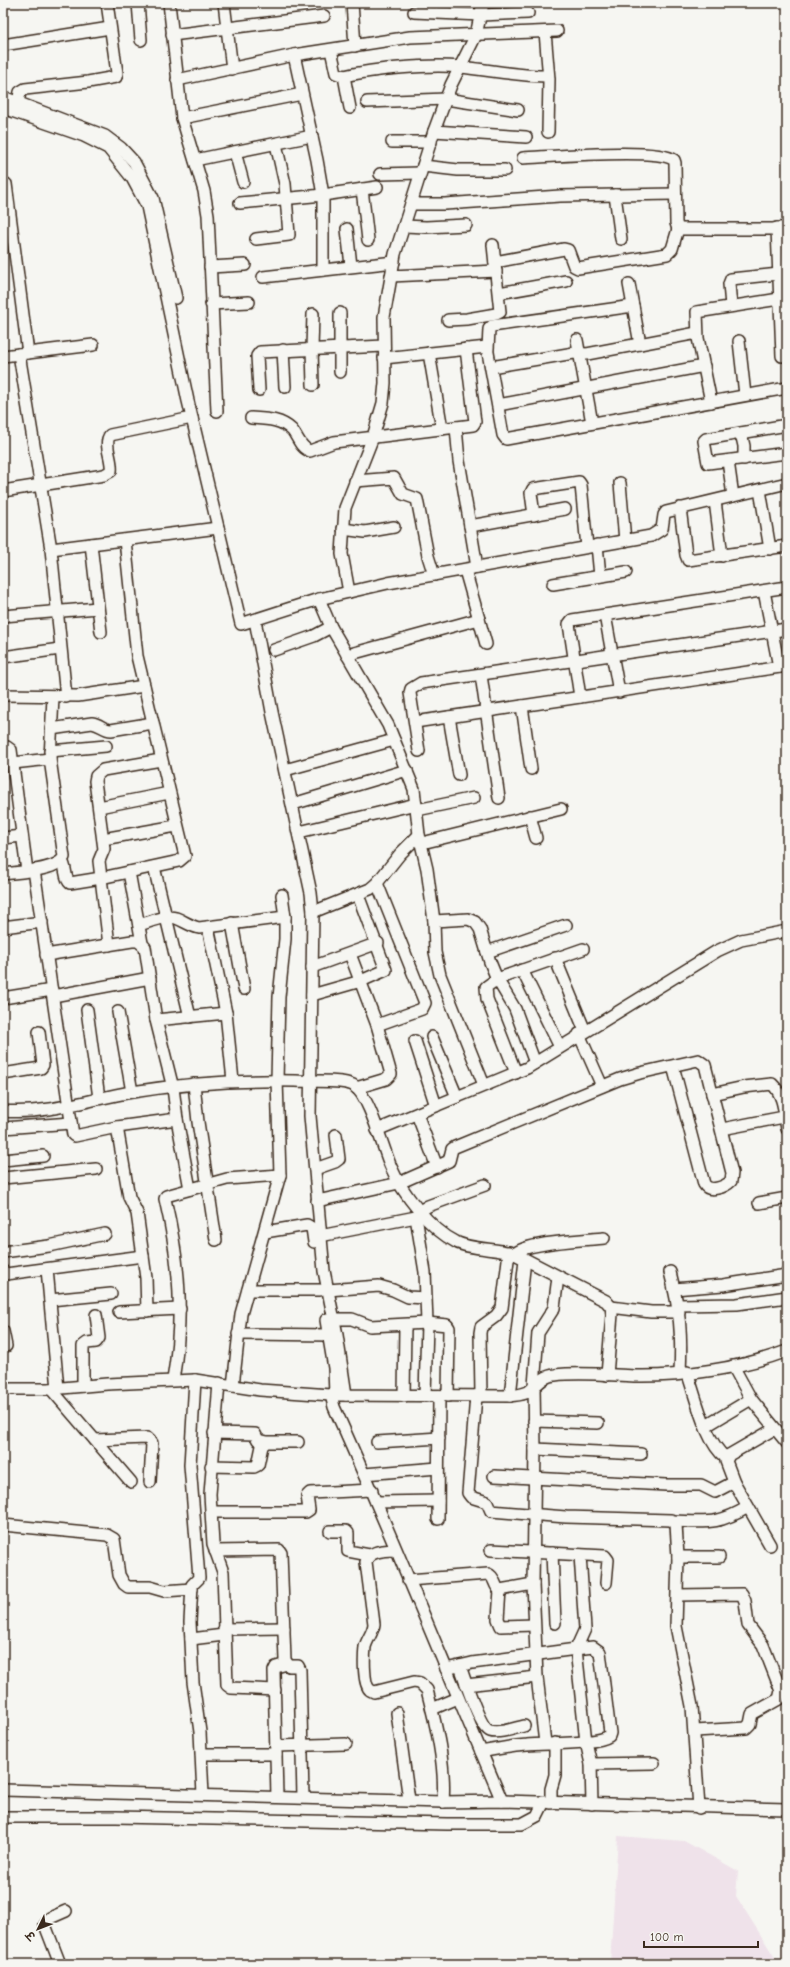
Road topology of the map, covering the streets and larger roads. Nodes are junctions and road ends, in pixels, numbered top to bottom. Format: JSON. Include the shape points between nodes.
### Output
{"nodes":[{"id":1,"x":107,"y":3,"type":"edge"},
{"id":2,"x":138,"y":3,"type":"edge"},
{"id":3,"x":170,"y":3,"type":"edge"},
{"id":4,"x":224,"y":3,"type":"edge"},
{"id":5,"x":352,"y":3,"type":"edge"},
{"id":6,"x":483,"y":3,"type":"edge"},
{"id":7,"x":414,"y":12,"type":"dead end"},
{"id":8,"x":528,"y":13,"type":"dead end"},
{"id":9,"x":481,"y":15,"type":"junction"},
{"id":10,"x":324,"y":16,"type":"dead end"},
{"id":11,"x":110,"y":28,"type":"junction"},
{"id":12,"x":227,"y":29,"type":"junction"},
{"id":13,"x":544,"y":32,"type":"junction"},
{"id":14,"x":557,"y":32,"type":"dead end"},
{"id":15,"x":172,"y":35,"type":"junction"},
{"id":16,"x":476,"y":35,"type":"junction"},
{"id":17,"x":141,"y":40,"type":"dead end"},
{"id":18,"x":3,"y":45,"type":"edge"},
{"id":19,"x":355,"y":46,"type":"junction"},
{"id":20,"x":331,"y":50,"type":"junction"},
{"id":21,"x":294,"y":55,"type":"junction"},
{"id":22,"x":459,"y":67,"type":"junction"},
{"id":23,"x":232,"y":69,"type":"junction"},
{"id":24,"x":344,"y":76,"type":"junction"},
{"id":25,"x":548,"y":76,"type":"junction"},
{"id":26,"x":177,"y":80,"type":"junction"},
{"id":27,"x":302,"y":94,"type":"junction"},
{"id":28,"x":3,"y":97,"type":"edge"},
{"id":29,"x":446,"y":99,"type":"junction"},
{"id":30,"x":368,"y":102,"type":"dead end"},
{"id":31,"x":18,"y":103,"type":"junction"},
{"id":32,"x":3,"y":108,"type":"edge"},
{"id":33,"x":350,"y":108,"type":"dead end"},
{"id":34,"x":518,"y":110,"type":"dead end"},
{"id":35,"x":182,"y":118,"type":"junction"},
{"id":36,"x":434,"y":131,"type":"junction"},
{"id":37,"x":548,"y":132,"type":"dead end"},
{"id":38,"x":312,"y":136,"type":"junction"},
{"id":39,"x":526,"y":137,"type":"dead end"},
{"id":40,"x":392,"y":142,"type":"dead end"},
{"id":41,"x":431,"y":142,"type":"junction"},
{"id":42,"x":276,"y":144,"type":"junction"},
{"id":43,"x":235,"y":152,"type":"junction"},
{"id":44,"x":523,"y":158,"type":"dead end"},
{"id":45,"x":195,"y":160,"type":"junction"},
{"id":46,"x":422,"y":170,"type":"junction"},
{"id":47,"x":505,"y":170,"type":"dead end"},
{"id":48,"x":380,"y":174,"type":"dead end"},
{"id":49,"x":243,"y":182,"type":"dead end"},
{"id":50,"x":6,"y":184,"type":"dead end"},
{"id":51,"x":377,"y":187,"type":"dead end"},
{"id":52,"x":362,"y":189,"type":"junction"},
{"id":53,"x":675,"y":194,"type":"junction"},
{"id":54,"x":323,"y":195,"type":"junction"},
{"id":55,"x":615,"y":195,"type":"junction"},
{"id":56,"x":286,"y":198,"type":"junction"},
{"id":57,"x":240,"y":203,"type":"dead end"},
{"id":58,"x":411,"y":204,"type":"junction"},
{"id":59,"x":466,"y":225,"type":"dead end"},
{"id":60,"x":404,"y":226,"type":"junction"},
{"id":61,"x":782,"y":228,"type":"edge"},
{"id":62,"x":347,"y":229,"type":"dead end"},
{"id":63,"x":678,"y":229,"type":"junction"},
{"id":64,"x":256,"y":239,"type":"dead end"},
{"id":65,"x":621,"y":239,"type":"dead end"},
{"id":66,"x":368,"y":240,"type":"dead end"},
{"id":67,"x":493,"y":245,"type":"dead end"},
{"id":68,"x":394,"y":262,"type":"junction"},
{"id":69,"x":245,"y":265,"type":"dead end"},
{"id":70,"x":351,"y":266,"type":"junction"},
{"id":71,"x":496,"y":266,"type":"junction"},
{"id":72,"x":210,"y":267,"type":"junction"},
{"id":73,"x":323,"y":270,"type":"junction"},
{"id":74,"x":779,"y":274,"type":"junction"},
{"id":75,"x":391,"y":276,"type":"junction"},
{"id":76,"x":263,"y":277,"type":"dead end"},
{"id":77,"x":566,"y":281,"type":"dead end"},
{"id":78,"x":629,"y":284,"type":"dead end"},
{"id":79,"x":499,"y":293,"type":"junction"},
{"id":80,"x":176,"y":298,"type":"dead end"},
{"id":81,"x":779,"y":299,"type":"junction"},
{"id":82,"x":249,"y":302,"type":"dead end"},
{"id":83,"x":211,"y":304,"type":"junction"},
{"id":84,"x":633,"y":306,"type":"junction"},
{"id":85,"x":731,"y":306,"type":"junction"},
{"id":86,"x":340,"y":313,"type":"dead end"},
{"id":87,"x":314,"y":314,"type":"dead end"},
{"id":88,"x":448,"y":320,"type":"dead end"},
{"id":89,"x":697,"y":333,"type":"junction"},
{"id":90,"x":577,"y":340,"type":"dead end"},
{"id":91,"x":739,"y":341,"type":"dead end"},
{"id":92,"x":640,"y":344,"type":"junction"},
{"id":93,"x":93,"y":345,"type":"dead end"},
{"id":94,"x":384,"y":346,"type":"junction"},
{"id":95,"x":339,"y":348,"type":"junction"},
{"id":96,"x":312,"y":349,"type":"junction"},
{"id":97,"x":466,"y":349,"type":"junction"},
{"id":98,"x":488,"y":349,"type":"junction"},
{"id":99,"x":283,"y":350,"type":"junction"},
{"id":100,"x":429,"y":353,"type":"junction"},
{"id":101,"x":24,"y":354,"type":"junction"},
{"id":102,"x":580,"y":354,"type":"junction"},
{"id":103,"x":3,"y":356,"type":"edge"},
{"id":104,"x":782,"y":356,"type":"dead end"},
{"id":105,"x":384,"y":358,"type":"junction"},
{"id":106,"x":704,"y":366,"type":"junction"},
{"id":107,"x":491,"y":367,"type":"junction"},
{"id":108,"x":340,"y":372,"type":"dead end"},
{"id":109,"x":313,"y":385,"type":"dead end"},
{"id":110,"x":285,"y":387,"type":"dead end"},
{"id":111,"x":787,"y":388,"type":"edge"},
{"id":112,"x":585,"y":389,"type":"junction"},
{"id":113,"x":259,"y":390,"type":"dead end"},
{"id":114,"x":745,"y":395,"type":"junction"},
{"id":115,"x":711,"y":402,"type":"junction"},
{"id":116,"x":498,"y":405,"type":"junction"},
{"id":117,"x":217,"y":411,"type":"dead end"},
{"id":118,"x":192,"y":418,"type":"junction"},
{"id":119,"x":251,"y":418,"type":"dead end"},
{"id":120,"x":592,"y":423,"type":"junction"},
{"id":121,"x":787,"y":425,"type":"edge"},
{"id":122,"x":456,"y":427,"type":"junction"},
{"id":123,"x":442,"y":429,"type":"junction"},
{"id":124,"x":741,"y":433,"type":"junction"},
{"id":125,"x":374,"y":437,"type":"junction"},
{"id":126,"x":787,"y":453,"type":"edge"},
{"id":127,"x":744,"y":459,"type":"junction"},
{"id":128,"x":728,"y":461,"type":"junction"},
{"id":129,"x":355,"y":481,"type":"junction"},
{"id":130,"x":620,"y":483,"type":"dead end"},
{"id":131,"x":787,"y":483,"type":"edge"},
{"id":132,"x":41,"y":486,"type":"junction"},
{"id":133,"x":760,"y":490,"type":"junction"},
{"id":134,"x":3,"y":491,"type":"edge"},
{"id":135,"x":733,"y":496,"type":"junction"},
{"id":136,"x":715,"y":500,"type":"junction"},
{"id":137,"x":680,"y":508,"type":"junction"},
{"id":138,"x":565,"y":509,"type":"dead end"},
{"id":139,"x":534,"y":515,"type":"junction"},
{"id":140,"x":470,"y":526,"type":"junction"},
{"id":141,"x":394,"y":527,"type":"dead end"},
{"id":142,"x":218,"y":528,"type":"junction"},
{"id":143,"x":343,"y":530,"type":"junction"},
{"id":144,"x":125,"y":540,"type":"junction"},
{"id":145,"x":625,"y":540,"type":"junction"},
{"id":146,"x":91,"y":544,"type":"junction"},
{"id":147,"x":592,"y":546,"type":"junction"},
{"id":148,"x":787,"y":546,"type":"edge"},
{"id":149,"x":51,"y":549,"type":"junction"},
{"id":150,"x":770,"y":549,"type":"junction"},
{"id":151,"x":722,"y":556,"type":"junction"},
{"id":152,"x":477,"y":567,"type":"junction"},
{"id":153,"x":465,"y":570,"type":"junction"},
{"id":154,"x":626,"y":572,"type":"dead end"},
{"id":155,"x":434,"y":575,"type":"junction"},
{"id":156,"x":600,"y":576,"type":"junction"},
{"id":157,"x":553,"y":584,"type":"dead end"},
{"id":158,"x":787,"y":587,"type":"edge"},
{"id":159,"x":764,"y":591,"type":"junction"},
{"id":160,"x":350,"y":592,"type":"junction"},
{"id":161,"x":319,"y":599,"type":"junction"},
{"id":162,"x":98,"y":608,"type":"junction"},
{"id":163,"x":57,"y":612,"type":"junction"},
{"id":164,"x":605,"y":615,"type":"junction"},
{"id":165,"x":3,"y":616,"type":"edge"},
{"id":166,"x":479,"y":618,"type":"junction"},
{"id":167,"x":249,"y":622,"type":"junction"},
{"id":168,"x":331,"y":627,"type":"junction"},
{"id":169,"x":787,"y":629,"type":"edge"},
{"id":170,"x":773,"y":631,"type":"junction"},
{"id":171,"x":101,"y":632,"type":"dead end"},
{"id":172,"x":486,"y":644,"type":"dead end"},
{"id":173,"x":60,"y":649,"type":"junction"},
{"id":174,"x":274,"y":650,"type":"dead end"},
{"id":175,"x":348,"y":655,"type":"junction"},
{"id":176,"x":612,"y":655,"type":"junction"},
{"id":177,"x":3,"y":657,"type":"edge"},
{"id":178,"x":574,"y":661,"type":"junction"},
{"id":179,"x":783,"y":666,"type":"edge"},
{"id":180,"x":481,"y":675,"type":"junction"},
{"id":181,"x":144,"y":686,"type":"junction"},
{"id":182,"x":619,"y":692,"type":"junction"},
{"id":183,"x":3,"y":695,"type":"edge"},
{"id":184,"x":53,"y":697,"type":"junction"},
{"id":185,"x":66,"y":697,"type":"junction"},
{"id":186,"x":580,"y":697,"type":"junction"},
{"id":187,"x":522,"y":706,"type":"junction"},
{"id":188,"x":486,"y":712,"type":"junction"},
{"id":189,"x":450,"y":717,"type":"junction"},
{"id":190,"x":415,"y":722,"type":"junction"},
{"id":191,"x":152,"y":723,"type":"junction"},
{"id":192,"x":51,"y":729,"type":"junction"},
{"id":193,"x":394,"y":740,"type":"junction"},
{"id":194,"x":106,"y":746,"type":"dead end"},
{"id":195,"x":3,"y":747,"type":"edge"},
{"id":196,"x":419,"y":751,"type":"dead end"},
{"id":197,"x":50,"y":755,"type":"junction"},
{"id":198,"x":161,"y":760,"type":"junction"},
{"id":199,"x":13,"y":763,"type":"junction"},
{"id":200,"x":531,"y":769,"type":"dead end"},
{"id":201,"x":285,"y":770,"type":"junction"},
{"id":202,"x":406,"y":770,"type":"junction"},
{"id":203,"x":459,"y":775,"type":"dead end"},
{"id":204,"x":169,"y":793,"type":"junction"},
{"id":205,"x":474,"y":798,"type":"dead end"},
{"id":206,"x":500,"y":798,"type":"dead end"},
{"id":207,"x":293,"y":804,"type":"junction"},
{"id":208,"x":99,"y":807,"type":"junction"},
{"id":209,"x":416,"y":807,"type":"junction"},
{"id":210,"x":561,"y":809,"type":"dead end"},
{"id":211,"x":530,"y":816,"type":"junction"},
{"id":212,"x":176,"y":826,"type":"junction"},
{"id":213,"x":299,"y":832,"type":"junction"},
{"id":214,"x":22,"y":836,"type":"junction"},
{"id":215,"x":3,"y":838,"type":"edge"},
{"id":216,"x":536,"y":838,"type":"dead end"},
{"id":217,"x":420,"y":839,"type":"junction"},
{"id":218,"x":103,"y":840,"type":"junction"},
{"id":219,"x":62,"y":861,"type":"junction"},
{"id":220,"x":154,"y":867,"type":"junction"},
{"id":221,"x":30,"y":870,"type":"junction"},
{"id":222,"x":129,"y":872,"type":"junction"},
{"id":223,"x":3,"y":874,"type":"edge"},
{"id":224,"x":101,"y":878,"type":"junction"},
{"id":225,"x":377,"y":883,"type":"junction"},
{"id":226,"x":282,"y":895,"type":"dead end"},
{"id":227,"x":358,"y":895,"type":"junction"},
{"id":228,"x":313,"y":912,"type":"junction"},
{"id":229,"x":285,"y":917,"type":"junction"},
{"id":230,"x":166,"y":918,"type":"junction"},
{"id":231,"x":434,"y":921,"type":"junction"},
{"id":232,"x":42,"y":922,"type":"junction"},
{"id":233,"x":232,"y":923,"type":"junction"},
{"id":234,"x":139,"y":925,"type":"junction"},
{"id":235,"x":566,"y":925,"type":"dead end"},
{"id":236,"x":3,"y":927,"type":"edge"},
{"id":237,"x":208,"y":927,"type":"junction"},
{"id":238,"x":787,"y":931,"type":"edge"},
{"id":239,"x":142,"y":943,"type":"junction"},
{"id":240,"x":378,"y":943,"type":"junction"},
{"id":241,"x":109,"y":945,"type":"junction"},
{"id":242,"x":583,"y":949,"type":"dead end"},
{"id":243,"x":487,"y":952,"type":"junction"},
{"id":244,"x":350,"y":954,"type":"junction"},
{"id":245,"x":46,"y":955,"type":"junction"},
{"id":246,"x":555,"y":958,"type":"junction"},
{"id":247,"x":312,"y":967,"type":"junction"},
{"id":248,"x":522,"y":970,"type":"junction"},
{"id":249,"x":150,"y":978,"type":"junction"},
{"id":250,"x":497,"y":979,"type":"junction"},
{"id":251,"x":361,"y":981,"type":"junction"},
{"id":252,"x":244,"y":989,"type":"dead end"},
{"id":253,"x":52,"y":993,"type":"junction"},
{"id":254,"x":312,"y":995,"type":"junction"},
{"id":255,"x":3,"y":998,"type":"edge"},
{"id":256,"x":87,"y":1010,"type":"dead end"},
{"id":257,"x":118,"y":1012,"type":"dead end"},
{"id":258,"x":226,"y":1012,"type":"junction"},
{"id":259,"x":190,"y":1017,"type":"junction"},
{"id":260,"x":156,"y":1020,"type":"junction"},
{"id":261,"x":377,"y":1025,"type":"junction"},
{"id":262,"x":39,"y":1032,"type":"dead end"},
{"id":263,"x":582,"y":1032,"type":"junction"},
{"id":264,"x":432,"y":1037,"type":"dead end"},
{"id":265,"x":415,"y":1041,"type":"dead end"},
{"id":266,"x":560,"y":1047,"type":"junction"},
{"id":267,"x":61,"y":1057,"type":"junction"},
{"id":268,"x":42,"y":1060,"type":"junction"},
{"id":269,"x":535,"y":1063,"type":"junction"},
{"id":270,"x":673,"y":1066,"type":"junction"},
{"id":271,"x":516,"y":1073,"type":"junction"},
{"id":272,"x":3,"y":1074,"type":"edge"},
{"id":273,"x":277,"y":1080,"type":"junction"},
{"id":274,"x":234,"y":1081,"type":"junction"},
{"id":275,"x":303,"y":1081,"type":"junction"},
{"id":276,"x":194,"y":1084,"type":"junction"},
{"id":277,"x":484,"y":1085,"type":"junction"},
{"id":278,"x":602,"y":1086,"type":"junction"},
{"id":279,"x":173,"y":1088,"type":"junction"},
{"id":280,"x":356,"y":1088,"type":"junction"},
{"id":281,"x":132,"y":1092,"type":"junction"},
{"id":282,"x":712,"y":1094,"type":"junction"},
{"id":283,"x":457,"y":1097,"type":"junction"},
{"id":284,"x":99,"y":1098,"type":"junction"},
{"id":285,"x":784,"y":1100,"type":"edge"},
{"id":286,"x":68,"y":1104,"type":"junction"},
{"id":287,"x":436,"y":1106,"type":"junction"},
{"id":288,"x":3,"y":1111,"type":"edge"},
{"id":289,"x":417,"y":1114,"type":"junction"},
{"id":290,"x":784,"y":1118,"type":"junction"},
{"id":291,"x":177,"y":1119,"type":"junction"},
{"id":292,"x":71,"y":1123,"type":"junction"},
{"id":293,"x":3,"y":1128,"type":"edge"},
{"id":294,"x":117,"y":1128,"type":"junction"},
{"id":295,"x":722,"y":1129,"type":"junction"},
{"id":296,"x":787,"y":1129,"type":"edge"},
{"id":297,"x":377,"y":1130,"type":"junction"},
{"id":298,"x":336,"y":1135,"type":"dead end"},
{"id":299,"x":43,"y":1156,"type":"dead end"},
{"id":300,"x":3,"y":1160,"type":"edge"},
{"id":301,"x":437,"y":1167,"type":"junction"},
{"id":302,"x":96,"y":1169,"type":"dead end"},
{"id":303,"x":315,"y":1169,"type":"junction"},
{"id":304,"x":280,"y":1176,"type":"junction"},
{"id":305,"x":3,"y":1178,"type":"edge"},
{"id":306,"x":208,"y":1183,"type":"junction"},
{"id":307,"x":399,"y":1183,"type":"junction"},
{"id":308,"x":485,"y":1185,"type":"dead end"},
{"id":309,"x":190,"y":1189,"type":"junction"},
{"id":310,"x":787,"y":1198,"type":"edge"},
{"id":311,"x":317,"y":1201,"type":"junction"},
{"id":312,"x":758,"y":1203,"type":"dead end"},
{"id":313,"x":418,"y":1214,"type":"junction"},
{"id":314,"x":265,"y":1232,"type":"junction"},
{"id":315,"x":105,"y":1234,"type":"dead end"},
{"id":316,"x":320,"y":1236,"type":"junction"},
{"id":317,"x":604,"y":1238,"type":"dead end"},
{"id":318,"x":216,"y":1240,"type":"dead end"},
{"id":319,"x":3,"y":1252,"type":"edge"},
{"id":320,"x":143,"y":1256,"type":"junction"},
{"id":321,"x":516,"y":1256,"type":"junction"},
{"id":322,"x":47,"y":1269,"type":"junction"},
{"id":323,"x":3,"y":1271,"type":"edge"},
{"id":324,"x":670,"y":1272,"type":"dead end"},
{"id":325,"x":787,"y":1275,"type":"edge"},
{"id":326,"x":558,"y":1277,"type":"junction"},
{"id":327,"x":674,"y":1289,"type":"junction"},
{"id":328,"x":248,"y":1290,"type":"junction"},
{"id":329,"x":324,"y":1290,"type":"junction"},
{"id":330,"x":111,"y":1294,"type":"dead end"},
{"id":331,"x":787,"y":1296,"type":"edge"},
{"id":332,"x":426,"y":1298,"type":"junction"},
{"id":333,"x":50,"y":1300,"type":"junction"},
{"id":334,"x":611,"y":1307,"type":"junction"},
{"id":335,"x":180,"y":1309,"type":"junction"},
{"id":336,"x":679,"y":1309,"type":"junction"},
{"id":337,"x":147,"y":1311,"type":"junction"},
{"id":338,"x":119,"y":1312,"type":"dead end"},
{"id":339,"x":96,"y":1315,"type":"dead end"},
{"id":340,"x":334,"y":1319,"type":"junction"},
{"id":341,"x":426,"y":1324,"type":"junction"},
{"id":342,"x":405,"y":1325,"type":"junction"},
{"id":343,"x":3,"y":1332,"type":"edge"},
{"id":344,"x":238,"y":1334,"type":"junction"},
{"id":345,"x":329,"y":1335,"type":"junction"},
{"id":346,"x":6,"y":1346,"type":"dead end"},
{"id":347,"x":787,"y":1351,"type":"edge"},
{"id":348,"x":733,"y":1366,"type":"junction"},
{"id":349,"x":684,"y":1373,"type":"junction"},
{"id":350,"x":607,"y":1375,"type":"junction"},
{"id":351,"x":173,"y":1380,"type":"junction"},
{"id":352,"x":195,"y":1380,"type":"junction"},
{"id":353,"x":219,"y":1383,"type":"junction"},
{"id":354,"x":83,"y":1386,"type":"junction"},
{"id":355,"x":233,"y":1386,"type":"junction"},
{"id":356,"x":534,"y":1386,"type":"junction"},
{"id":357,"x":3,"y":1389,"type":"edge"},
{"id":358,"x":54,"y":1389,"type":"junction"},
{"id":359,"x":338,"y":1395,"type":"junction"},
{"id":360,"x":404,"y":1396,"type":"junction"},
{"id":361,"x":425,"y":1396,"type":"junction"},
{"id":362,"x":444,"y":1396,"type":"junction"},
{"id":363,"x":478,"y":1396,"type":"junction"},
{"id":364,"x":510,"y":1396,"type":"junction"},
{"id":365,"x":751,"y":1399,"type":"junction"},
{"id":366,"x":534,"y":1421,"type":"junction"},
{"id":367,"x":598,"y":1423,"type":"dead end"},
{"id":368,"x":706,"y":1426,"type":"junction"},
{"id":369,"x":774,"y":1429,"type":"junction"},
{"id":370,"x":214,"y":1433,"type":"junction"},
{"id":371,"x":438,"y":1438,"type":"junction"},
{"id":372,"x":95,"y":1440,"type":"junction"},
{"id":373,"x":266,"y":1442,"type":"junction"},
{"id":374,"x":298,"y":1442,"type":"dead end"},
{"id":375,"x":377,"y":1442,"type":"dead end"},
{"id":376,"x":787,"y":1443,"type":"edge"},
{"id":377,"x":535,"y":1449,"type":"junction"},
{"id":378,"x":641,"y":1454,"type":"dead end"},
{"id":379,"x":726,"y":1458,"type":"junction"},
{"id":380,"x":212,"y":1466,"type":"junction"},
{"id":381,"x":438,"y":1468,"type":"junction"},
{"id":382,"x":364,"y":1474,"type":"junction"},
{"id":383,"x":494,"y":1476,"type":"dead end"},
{"id":384,"x":534,"y":1477,"type":"junction"},
{"id":385,"x":132,"y":1482,"type":"dead end"},
{"id":386,"x":150,"y":1482,"type":"dead end"},
{"id":387,"x":734,"y":1482,"type":"junction"},
{"id":388,"x":372,"y":1490,"type":"junction"},
{"id":389,"x":438,"y":1501,"type":"junction"},
{"id":390,"x":376,"y":1502,"type":"junction"},
{"id":391,"x":748,"y":1507,"type":"junction"},
{"id":392,"x":212,"y":1512,"type":"junction"},
{"id":393,"x":534,"y":1515,"type":"junction"},
{"id":394,"x":438,"y":1519,"type":"dead end"},
{"id":395,"x":674,"y":1521,"type":"junction"},
{"id":396,"x":3,"y":1525,"type":"edge"},
{"id":397,"x":330,"y":1531,"type":"dead end"},
{"id":398,"x":770,"y":1545,"type":"dead end"},
{"id":399,"x":395,"y":1550,"type":"junction"},
{"id":400,"x":491,"y":1550,"type":"dead end"},
{"id":401,"x":215,"y":1551,"type":"junction"},
{"id":402,"x":534,"y":1552,"type":"junction"},
{"id":403,"x":552,"y":1553,"type":"junction"},
{"id":404,"x":369,"y":1555,"type":"junction"},
{"id":405,"x":580,"y":1555,"type":"junction"},
{"id":406,"x":678,"y":1557,"type":"junction"},
{"id":407,"x":719,"y":1557,"type":"dead end"},
{"id":408,"x":408,"y":1580,"type":"junction"},
{"id":409,"x":606,"y":1582,"type":"dead end"},
{"id":410,"x":533,"y":1584,"type":"junction"},
{"id":411,"x":192,"y":1589,"type":"junction"},
{"id":412,"x":500,"y":1590,"type":"junction"},
{"id":413,"x":678,"y":1595,"type":"junction"},
{"id":414,"x":555,"y":1623,"type":"dead end"},
{"id":415,"x":534,"y":1625,"type":"junction"},
{"id":416,"x":284,"y":1628,"type":"junction"},
{"id":417,"x":224,"y":1632,"type":"junction"},
{"id":418,"x":191,"y":1639,"type":"junction"},
{"id":419,"x":576,"y":1649,"type":"junction"},
{"id":420,"x":536,"y":1655,"type":"junction"},
{"id":421,"x":287,"y":1664,"type":"junction"},
{"id":422,"x":460,"y":1666,"type":"junction"},
{"id":423,"x":446,"y":1669,"type":"junction"},
{"id":424,"x":537,"y":1677,"type":"junction"},
{"id":425,"x":466,"y":1685,"type":"junction"},
{"id":426,"x":275,"y":1690,"type":"junction"},
{"id":427,"x":458,"y":1698,"type":"junction"},
{"id":428,"x":432,"y":1709,"type":"junction"},
{"id":429,"x":397,"y":1713,"type":"dead end"},
{"id":430,"x":524,"y":1726,"type":"dead end"},
{"id":431,"x":695,"y":1731,"type":"junction"},
{"id":432,"x":586,"y":1742,"type":"junction"},
{"id":433,"x":550,"y":1743,"type":"junction"},
{"id":434,"x":346,"y":1744,"type":"dead end"},
{"id":435,"x":301,"y":1745,"type":"junction"},
{"id":436,"x":276,"y":1750,"type":"junction"},
{"id":437,"x":481,"y":1752,"type":"junction"},
{"id":438,"x":202,"y":1754,"type":"junction"},
{"id":439,"x":654,"y":1762,"type":"dead end"},
{"id":440,"x":591,"y":1764,"type":"junction"},
{"id":441,"x":3,"y":1790,"type":"edge"},
{"id":442,"x":203,"y":1795,"type":"junction"},
{"id":443,"x":592,"y":1796,"type":"junction"},
{"id":444,"x":276,"y":1797,"type":"junction"},
{"id":445,"x":303,"y":1797,"type":"junction"},
{"id":446,"x":549,"y":1797,"type":"junction"},
{"id":447,"x":410,"y":1800,"type":"junction"},
{"id":448,"x":502,"y":1801,"type":"junction"},
{"id":449,"x":443,"y":1802,"type":"junction"},
{"id":450,"x":699,"y":1808,"type":"junction"},
{"id":451,"x":787,"y":1809,"type":"edge"},
{"id":452,"x":3,"y":1817,"type":"edge"},
{"id":453,"x":66,"y":1911,"type":"dead end"},
{"id":454,"x":60,"y":1964,"type":"edge"}],
"edges":[{"from":1,"to":11,"type":"street"},
{"from":2,"to":17,"type":"street"},
{"from":3,"to":15,"type":"street"},
{"from":4,"to":12,"type":"street"},
{"from":5,"to":19,"type":"street"},
{"from":6,"to":9,"type":"street"},
{"from":7,"to":9,"type":"street"},
{"from":8,"to":9,"type":"street"},
{"from":9,"to":16,"type":"street"},
{"from":10,"to":12,"type":"street"},
{"from":11,"to":18,"type":"street"},
{"from":11,"to":31,"type":"street","via":[[116,77],[25,88],[20,92]]},
{"from":12,"to":15,"type":"street"},
{"from":12,"to":23,"type":"street"},
{"from":13,"to":14,"type":"street"},
{"from":13,"to":16,"type":"street"},
{"from":13,"to":25,"type":"street"},
{"from":15,"to":26,"type":"street"},
{"from":16,"to":19,"type":"street","via":[[410,36]]},
{"from":16,"to":22,"type":"street"},
{"from":19,"to":20,"type":"street"},
{"from":20,"to":21,"type":"street"},
{"from":20,"to":24,"type":"street","via":[[336,73]]},
{"from":21,"to":23,"type":"street"},
{"from":21,"to":27,"type":"street"},
{"from":22,"to":24,"type":"street","via":[[396,69]]},
{"from":22,"to":25,"type":"street","via":[[497,73]]},
{"from":22,"to":29,"type":"street"},
{"from":23,"to":26,"type":"street"},
{"from":24,"to":33,"type":"street"},
{"from":25,"to":37,"type":"street"},
{"from":26,"to":35,"type":"street"},
{"from":27,"to":35,"type":"street"},
{"from":27,"to":38,"type":"street"},
{"from":28,"to":31,"type":"street"},
{"from":29,"to":30,"type":"street"},
{"from":29,"to":34,"type":"street"},
{"from":29,"to":36,"type":"street"},
{"from":31,"to":80,"type":"street","via":[[105,136],[134,162],[153,198]]},
{"from":32,"to":118,"type":"street","via":[[102,144],[114,153],[132,178],[149,213]]},
{"from":35,"to":45,"type":"street"},
{"from":36,"to":39,"type":"street"},
{"from":36,"to":41,"type":"street"},
{"from":38,"to":42,"type":"street"},
{"from":38,"to":54,"type":"street"},
{"from":40,"to":41,"type":"street"},
{"from":41,"to":46,"type":"street"},
{"from":42,"to":43,"type":"street"},
{"from":42,"to":56,"type":"street"},
{"from":43,"to":45,"type":"street"},
{"from":43,"to":49,"type":"street"},
{"from":44,"to":53,"type":"street","via":[[599,154],[650,154],[668,157],[675,163]]},
{"from":45,"to":72,"type":"street","via":[[208,215]]},
{"from":46,"to":47,"type":"street"},
{"from":46,"to":48,"type":"street"},
{"from":46,"to":58,"type":"street"},
{"from":50,"to":101,"type":"street"},
{"from":51,"to":52,"type":"street"},
{"from":52,"to":54,"type":"street"},
{"from":52,"to":66,"type":"street"},
{"from":53,"to":55,"type":"street"},
{"from":53,"to":63,"type":"street"},
{"from":54,"to":56,"type":"street"},
{"from":54,"to":73,"type":"street"},
{"from":55,"to":58,"type":"street"},
{"from":55,"to":65,"type":"street"},
{"from":56,"to":57,"type":"street"},
{"from":56,"to":64,"type":"street","via":[[289,235]]},
{"from":58,"to":60,"type":"street"},
{"from":59,"to":60,"type":"street"},
{"from":60,"to":68,"type":"street"},
{"from":61,"to":63,"type":"street"},
{"from":61,"to":74,"type":"street"},
{"from":62,"to":70,"type":"street"},
{"from":63,"to":71,"type":"street","via":[[672,249],[667,254],[578,268],[574,266],[568,250],[564,248]]},
{"from":67,"to":71,"type":"street"},
{"from":68,"to":70,"type":"street"},
{"from":68,"to":75,"type":"street"},
{"from":69,"to":72,"type":"street"},
{"from":70,"to":73,"type":"street"},
{"from":71,"to":75,"type":"street"},
{"from":71,"to":79,"type":"street"},
{"from":72,"to":83,"type":"street"},
{"from":73,"to":76,"type":"street"},
{"from":74,"to":81,"type":"street"},
{"from":74,"to":85,"type":"street","via":[[731,279]]},
{"from":75,"to":94,"type":"street","via":[[384,317]]},
{"from":77,"to":79,"type":"street"},
{"from":78,"to":84,"type":"street"},
{"from":79,"to":88,"type":"street","via":[[498,313]]},
{"from":81,"to":85,"type":"street"},
{"from":81,"to":104,"type":"street"},
{"from":82,"to":83,"type":"street"},
{"from":83,"to":117,"type":"street"},
{"from":84,"to":92,"type":"street"},
{"from":84,"to":98,"type":"street","via":[[492,326],[489,328]]},
{"from":85,"to":89,"type":"street","via":[[697,312]]},
{"from":86,"to":95,"type":"street"},
{"from":87,"to":96,"type":"street"},
{"from":89,"to":92,"type":"street"},
{"from":89,"to":106,"type":"street"},
{"from":90,"to":102,"type":"street"},
{"from":91,"to":114,"type":"street"},
{"from":92,"to":102,"type":"street"},
{"from":93,"to":101,"type":"street"},
{"from":94,"to":95,"type":"street"},
{"from":94,"to":105,"type":"street"},
{"from":95,"to":96,"type":"street"},
{"from":95,"to":108,"type":"street"},
{"from":96,"to":99,"type":"street"},
{"from":96,"to":109,"type":"street"},
{"from":97,"to":98,"type":"street"},
{"from":97,"to":100,"type":"street"},
{"from":97,"to":122,"type":"street","via":[[475,424]]},
{"from":98,"to":107,"type":"street"},
{"from":99,"to":110,"type":"street"},
{"from":99,"to":113,"type":"street","via":[[258,353]]},
{"from":100,"to":105,"type":"street"},
{"from":100,"to":123,"type":"street"},
{"from":101,"to":103,"type":"street"},
{"from":101,"to":132,"type":"street"},
{"from":102,"to":107,"type":"street"},
{"from":102,"to":112,"type":"street"},
{"from":105,"to":125,"type":"street","via":[[385,394]]},
{"from":106,"to":112,"type":"street"},
{"from":106,"to":115,"type":"street"},
{"from":107,"to":116,"type":"street"},
{"from":111,"to":114,"type":"street"},
{"from":112,"to":116,"type":"street"},
{"from":112,"to":120,"type":"street"},
{"from":114,"to":115,"type":"street"},
{"from":115,"to":120,"type":"street"},
{"from":116,"to":120,"type":"street","via":[[503,435],[506,439]]},
{"from":118,"to":132,"type":"street","via":[[114,433],[108,438],[112,466],[108,474]]},
{"from":118,"to":142,"type":"street"},
{"from":119,"to":125,"type":"street","via":[[268,419],[287,425],[302,447],[310,451],[327,444]]},
{"from":121,"to":124,"type":"street"},
{"from":122,"to":123,"type":"street"},
{"from":122,"to":140,"type":"street"},
{"from":123,"to":125,"type":"street"},
{"from":124,"to":127,"type":"street"},
{"from":124,"to":128,"type":"street","via":[[704,441],[708,463]]},
{"from":125,"to":129,"type":"street"},
{"from":126,"to":127,"type":"street"},
{"from":127,"to":128,"type":"street"},
{"from":128,"to":135,"type":"street"},
{"from":129,"to":143,"type":"street","via":[[345,508]]},
{"from":129,"to":155,"type":"street","via":[[394,478],[403,494],[417,498]]},
{"from":130,"to":145,"type":"street"},
{"from":131,"to":133,"type":"street"},
{"from":132,"to":134,"type":"street"},
{"from":132,"to":149,"type":"street"},
{"from":133,"to":135,"type":"street"},
{"from":133,"to":150,"type":"street"},
{"from":135,"to":136,"type":"street"},
{"from":136,"to":137,"type":"street"},
{"from":136,"to":151,"type":"street"},
{"from":137,"to":145,"type":"street","via":[[666,512],[662,529],[656,534]]},
{"from":137,"to":151,"type":"street","via":[[688,560]]},
{"from":138,"to":139,"type":"street"},
{"from":139,"to":140,"type":"street"},
{"from":139,"to":147,"type":"street","via":[[531,493],[533,489],[579,482]]},
{"from":140,"to":152,"type":"street"},
{"from":141,"to":143,"type":"street","via":[[365,532]]},
{"from":142,"to":144,"type":"street"},
{"from":142,"to":167,"type":"street","via":[[239,620],[241,624]]},
{"from":143,"to":160,"type":"street","via":[[342,554]]},
{"from":144,"to":146,"type":"street"},
{"from":144,"to":181,"type":"street","via":[[134,635]]},
{"from":145,"to":147,"type":"street"},
{"from":146,"to":149,"type":"street"},
{"from":146,"to":162,"type":"street"},
{"from":147,"to":152,"type":"street"},
{"from":147,"to":156,"type":"street"},
{"from":148,"to":150,"type":"street"},
{"from":149,"to":163,"type":"street"},
{"from":150,"to":151,"type":"street"},
{"from":152,"to":153,"type":"street"},
{"from":153,"to":155,"type":"street"},
{"from":153,"to":166,"type":"street"},
{"from":154,"to":156,"type":"street"},
{"from":155,"to":160,"type":"street"},
{"from":156,"to":157,"type":"street"},
{"from":158,"to":159,"type":"street"},
{"from":159,"to":164,"type":"street"},
{"from":159,"to":170,"type":"street"},
{"from":160,"to":161,"type":"street"},
{"from":161,"to":167,"type":"street"},
{"from":161,"to":168,"type":"street"},
{"from":162,"to":163,"type":"street"},
{"from":162,"to":171,"type":"street"},
{"from":163,"to":165,"type":"street"},
{"from":163,"to":173,"type":"street"},
{"from":164,"to":176,"type":"street"},
{"from":164,"to":178,"type":"street","via":[[570,621]]},
{"from":166,"to":172,"type":"street"},
{"from":166,"to":175,"type":"street"},
{"from":167,"to":201,"type":"street"},
{"from":168,"to":174,"type":"street"},
{"from":168,"to":175,"type":"street"},
{"from":169,"to":170,"type":"street"},
{"from":170,"to":176,"type":"street"},
{"from":170,"to":179,"type":"street"},
{"from":173,"to":177,"type":"street"},
{"from":173,"to":185,"type":"street"},
{"from":175,"to":193,"type":"street"},
{"from":176,"to":178,"type":"street"},
{"from":176,"to":182,"type":"street"},
{"from":178,"to":180,"type":"street"},
{"from":178,"to":186,"type":"street"},
{"from":179,"to":182,"type":"street"},
{"from":180,"to":188,"type":"street"},
{"from":180,"to":190,"type":"street","via":[[416,685],[410,694]]},
{"from":181,"to":185,"type":"street"},
{"from":181,"to":191,"type":"street"},
{"from":182,"to":186,"type":"street"},
{"from":183,"to":184,"type":"street"},
{"from":184,"to":185,"type":"street"},
{"from":184,"to":192,"type":"street"},
{"from":186,"to":187,"type":"street"},
{"from":187,"to":188,"type":"street"},
{"from":187,"to":200,"type":"street"},
{"from":188,"to":189,"type":"street"},
{"from":188,"to":206,"type":"street"},
{"from":189,"to":190,"type":"street"},
{"from":189,"to":203,"type":"street"},
{"from":190,"to":196,"type":"street"},
{"from":191,"to":192,"type":"street","via":[[111,730],[92,723]]},
{"from":191,"to":198,"type":"street"},
{"from":192,"to":197,"type":"street"},
{"from":193,"to":201,"type":"street"},
{"from":193,"to":202,"type":"street"},
{"from":194,"to":197,"type":"street"},
{"from":195,"to":199,"type":"street","via":[[10,748]]},
{"from":197,"to":199,"type":"street"},
{"from":197,"to":219,"type":"street","via":[[63,850]]},
{"from":198,"to":204,"type":"street"},
{"from":198,"to":208,"type":"street","via":[[99,773],[95,781]]},
{"from":199,"to":214,"type":"street"},
{"from":201,"to":207,"type":"street"},
{"from":202,"to":207,"type":"street"},
{"from":202,"to":209,"type":"street","via":[[414,789]]},
{"from":204,"to":208,"type":"street"},
{"from":204,"to":212,"type":"street"},
{"from":205,"to":209,"type":"street"},
{"from":207,"to":213,"type":"street"},
{"from":208,"to":218,"type":"street"},
{"from":209,"to":213,"type":"street"},
{"from":209,"to":217,"type":"street"},
{"from":210,"to":211,"type":"street"},
{"from":211,"to":216,"type":"street"},
{"from":211,"to":217,"type":"street"},
{"from":212,"to":218,"type":"street"},
{"from":212,"to":220,"type":"street","via":[[185,856],[179,861]]},
{"from":213,"to":228,"type":"street"},
{"from":214,"to":215,"type":"street"},
{"from":214,"to":221,"type":"street"},
{"from":217,"to":225,"type":"street","via":[[400,854]]},
{"from":217,"to":231,"type":"street"},
{"from":218,"to":224,"type":"street","via":[[104,848],[99,861]]},
{"from":219,"to":221,"type":"street","via":[[46,868]]},
{"from":219,"to":224,"type":"street","via":[[70,883]]},
{"from":220,"to":222,"type":"street"},
{"from":220,"to":230,"type":"street"},
{"from":221,"to":223,"type":"street"},
{"from":221,"to":232,"type":"street"},
{"from":222,"to":224,"type":"street"},
{"from":222,"to":234,"type":"street"},
{"from":224,"to":241,"type":"street"},
{"from":225,"to":227,"type":"street"},
{"from":225,"to":261,"type":"street","via":[[425,1003],[422,1009]]},
{"from":226,"to":229,"type":"street"},
{"from":227,"to":228,"type":"street"},
{"from":227,"to":240,"type":"street"},
{"from":228,"to":247,"type":"street"},
{"from":229,"to":233,"type":"street"},
{"from":229,"to":273,"type":"street","via":[[279,997]]},
{"from":230,"to":234,"type":"street"},
{"from":230,"to":237,"type":"street","via":[[174,918],[199,928]]},
{"from":230,"to":259,"type":"street"},
{"from":231,"to":243,"type":"street","via":[[468,919],[475,922],[480,929]]},
{"from":231,"to":277,"type":"street","via":[[435,952],[440,975]]},
{"from":232,"to":236,"type":"street"},
{"from":232,"to":245,"type":"street"},
{"from":233,"to":237,"type":"street"},
{"from":233,"to":252,"type":"street"},
{"from":234,"to":239,"type":"street"},
{"from":235,"to":243,"type":"street"},
{"from":237,"to":258,"type":"street"},
{"from":238,"to":263,"type":"street","via":[[741,940],[717,951]]},
{"from":239,"to":241,"type":"street","via":[[132,941]]},
{"from":239,"to":249,"type":"street","via":[[145,947]]},
{"from":240,"to":244,"type":"street"},
{"from":240,"to":251,"type":"street","via":[[386,970]]},
{"from":241,"to":245,"type":"street"},
{"from":242,"to":246,"type":"street"},
{"from":243,"to":250,"type":"street"},
{"from":244,"to":247,"type":"street"},
{"from":244,"to":251,"type":"street"},
{"from":245,"to":253,"type":"street"},
{"from":246,"to":248,"type":"street"},
{"from":246,"to":263,"type":"street"},
{"from":247,"to":254,"type":"street"},
{"from":248,"to":250,"type":"street"},
{"from":248,"to":266,"type":"street"},
{"from":249,"to":253,"type":"street"},
{"from":249,"to":260,"type":"street"},
{"from":250,"to":269,"type":"street","via":[[515,1009]]},
{"from":250,"to":271,"type":"street","via":[[486,987],[487,999]]},
{"from":251,"to":254,"type":"street"},
{"from":251,"to":261,"type":"street"},
{"from":253,"to":255,"type":"street"},
{"from":253,"to":267,"type":"street"},
{"from":254,"to":275,"type":"street"},
{"from":256,"to":284,"type":"street"},
{"from":257,"to":281,"type":"street"},
{"from":258,"to":259,"type":"street"},
{"from":258,"to":274,"type":"street"},
{"from":259,"to":260,"type":"street"},
{"from":260,"to":279,"type":"street"},
{"from":261,"to":280,"type":"street","via":[[391,1074],[386,1079]]},
{"from":262,"to":268,"type":"street"},
{"from":263,"to":266,"type":"street"},
{"from":263,"to":278,"type":"street"},
{"from":264,"to":283,"type":"street"},
{"from":265,"to":287,"type":"street"},
{"from":266,"to":269,"type":"street"},
{"from":267,"to":268,"type":"street"},
{"from":267,"to":286,"type":"street"},
{"from":268,"to":272,"type":"street","via":[[43,1065],[38,1070]]},
{"from":269,"to":271,"type":"street"},
{"from":270,"to":278,"type":"street","via":[[640,1073]]},
{"from":270,"to":282,"type":"street","via":[[702,1061]]},
{"from":270,"to":295,"type":"street","via":[[704,1184],[708,1189],[726,1185],[732,1178]]},
{"from":271,"to":277,"type":"street"},
{"from":273,"to":274,"type":"street"},
{"from":273,"to":275,"type":"street"},
{"from":273,"to":304,"type":"street"},
{"from":274,"to":276,"type":"street"},
{"from":275,"to":280,"type":"street","via":[[346,1083]]},
{"from":275,"to":303,"type":"street","via":[[310,1116]]},
{"from":276,"to":279,"type":"street"},
{"from":276,"to":306,"type":"street"},
{"from":277,"to":283,"type":"street"},
{"from":278,"to":301,"type":"street","via":[[455,1147],[449,1161]]},
{"from":279,"to":281,"type":"street"},
{"from":279,"to":291,"type":"street"},
{"from":280,"to":297,"type":"street","via":[[364,1098]]},
{"from":281,"to":284,"type":"street"},
{"from":282,"to":285,"type":"street","via":[[768,1084],[775,1087]]},
{"from":282,"to":295,"type":"street"},
{"from":283,"to":287,"type":"street"},
{"from":284,"to":286,"type":"street"},
{"from":285,"to":290,"type":"street"},
{"from":286,"to":288,"type":"street","via":[[37,1110]]},
{"from":286,"to":292,"type":"street"},
{"from":287,"to":289,"type":"street"},
{"from":289,"to":297,"type":"street"},
{"from":289,"to":301,"type":"street"},
{"from":290,"to":295,"type":"street"},
{"from":290,"to":296,"type":"street"},
{"from":291,"to":294,"type":"street"},
{"from":291,"to":309,"type":"street"},
{"from":292,"to":293,"type":"street"},
{"from":292,"to":294,"type":"street","via":[[74,1136]]},
{"from":294,"to":320,"type":"street","via":[[130,1197],[137,1213]]},
{"from":297,"to":307,"type":"street"},
{"from":298,"to":303,"type":"street","via":[[339,1159]]},
{"from":299,"to":300,"type":"street"},
{"from":301,"to":307,"type":"street"},
{"from":302,"to":305,"type":"street"},
{"from":303,"to":311,"type":"street"},
{"from":304,"to":306,"type":"street"},
{"from":304,"to":314,"type":"street"},
{"from":306,"to":309,"type":"street"},
{"from":306,"to":318,"type":"street"},
{"from":307,"to":311,"type":"street"},
{"from":307,"to":313,"type":"street"},
{"from":308,"to":313,"type":"street","via":[[428,1206]]},
{"from":309,"to":335,"type":"street","via":[[170,1194],[165,1199],[176,1246]]},
{"from":310,"to":312,"type":"street"},
{"from":311,"to":316,"type":"street"},
{"from":313,"to":316,"type":"street"},
{"from":313,"to":321,"type":"street","via":[[457,1243]]},
{"from":313,"to":332,"type":"street"},
{"from":314,"to":328,"type":"street"},
{"from":314,"to":329,"type":"street","via":[[307,1225],[312,1228]]},
{"from":315,"to":319,"type":"street","via":[[49,1246]]},
{"from":316,"to":329,"type":"street"},
{"from":317,"to":321,"type":"street","via":[[533,1246],[521,1249]]},
{"from":320,"to":322,"type":"street"},
{"from":320,"to":337,"type":"street"},
{"from":321,"to":326,"type":"street"},
{"from":321,"to":363,"type":"street","via":[[502,1308],[496,1316],[481,1326]]},
{"from":321,"to":364,"type":"street"},
{"from":322,"to":323,"type":"street","via":[[6,1274]]},
{"from":322,"to":333,"type":"street"},
{"from":324,"to":327,"type":"street"},
{"from":325,"to":327,"type":"street","via":[[723,1285]]},
{"from":326,"to":334,"type":"street","via":[[599,1296]]},
{"from":326,"to":356,"type":"street","via":[[554,1308],[538,1333]]},
{"from":327,"to":336,"type":"street"},
{"from":328,"to":329,"type":"street"},
{"from":328,"to":344,"type":"street"},
{"from":329,"to":332,"type":"street","via":[[379,1286],[408,1297]]},
{"from":329,"to":340,"type":"street"},
{"from":329,"to":345,"type":"street"},
{"from":330,"to":333,"type":"street"},
{"from":331,"to":336,"type":"street"},
{"from":332,"to":341,"type":"street"},
{"from":333,"to":358,"type":"street"},
{"from":334,"to":336,"type":"street","via":[[651,1312]]},
{"from":334,"to":350,"type":"street"},
{"from":335,"to":337,"type":"street"},
{"from":335,"to":351,"type":"street"},
{"from":336,"to":349,"type":"street"},
{"from":337,"to":338,"type":"street"},
{"from":339,"to":354,"type":"street","via":[[99,1338],[96,1342],[83,1346]]},
{"from":340,"to":342,"type":"street","via":[[352,1319],[370,1326]]},
{"from":340,"to":359,"type":"street"},
{"from":341,"to":342,"type":"street"},
{"from":341,"to":361,"type":"street"},
{"from":341,"to":362,"type":"street","via":[[447,1325],[449,1328]]},
{"from":342,"to":360,"type":"street"},
{"from":343,"to":346,"type":"street"},
{"from":344,"to":345,"type":"street"},
{"from":344,"to":355,"type":"street"},
{"from":345,"to":359,"type":"street"},
{"from":347,"to":348,"type":"street"},
{"from":348,"to":349,"type":"street"},
{"from":348,"to":365,"type":"street"},
{"from":349,"to":350,"type":"street"},
{"from":349,"to":368,"type":"street"},
{"from":350,"to":356,"type":"street","via":[[547,1376]]},
{"from":351,"to":352,"type":"street"},
{"from":351,"to":354,"type":"street"},
{"from":352,"to":353,"type":"street"},
{"from":352,"to":411,"type":"street","via":[[190,1465],[200,1578],[192,1585]]},
{"from":353,"to":355,"type":"street"},
{"from":353,"to":370,"type":"street"},
{"from":354,"to":358,"type":"street"},
{"from":355,"to":359,"type":"street"},
{"from":356,"to":364,"type":"street","via":[[528,1392]]},
{"from":356,"to":366,"type":"street"},
{"from":357,"to":358,"type":"street"},
{"from":358,"to":372,"type":"street"},
{"from":359,"to":360,"type":"street"},
{"from":359,"to":382,"type":"street","via":[[334,1407]]},
{"from":360,"to":361,"type":"street"},
{"from":361,"to":362,"type":"street"},
{"from":362,"to":363,"type":"street"},
{"from":362,"to":371,"type":"street"},
{"from":363,"to":364,"type":"street"},
{"from":363,"to":393,"type":"street","via":[[469,1496],[486,1501],[493,1512]]},
{"from":365,"to":368,"type":"street"},
{"from":365,"to":369,"type":"street"},
{"from":366,"to":367,"type":"street"},
{"from":366,"to":377,"type":"street"},
{"from":368,"to":379,"type":"street","via":[[714,1444]]},
{"from":369,"to":376,"type":"street"},
{"from":369,"to":379,"type":"street"},
{"from":370,"to":373,"type":"street","via":[[256,1434],[258,1440]]},
{"from":370,"to":380,"type":"street"},
{"from":371,"to":375,"type":"street"},
{"from":371,"to":381,"type":"street"},
{"from":372,"to":385,"type":"street"},
{"from":372,"to":386,"type":"street","via":[[151,1440]]},
{"from":373,"to":374,"type":"street"},
{"from":373,"to":380,"type":"street","via":[[262,1446],[256,1466]]},
{"from":377,"to":378,"type":"street"},
{"from":377,"to":384,"type":"street"},
{"from":379,"to":387,"type":"street"},
{"from":380,"to":392,"type":"street"},
{"from":381,"to":382,"type":"street"},
{"from":381,"to":389,"type":"street"},
{"from":382,"to":388,"type":"street"},
{"from":383,"to":384,"type":"street"},
{"from":384,"to":387,"type":"street","via":[[666,1485],[692,1484],[701,1485],[715,1492]]},
{"from":384,"to":393,"type":"street"},
{"from":387,"to":391,"type":"street"},
{"from":388,"to":390,"type":"street"},
{"from":388,"to":392,"type":"street","via":[[310,1493],[309,1510],[306,1512]]},
{"from":389,"to":390,"type":"street"},
{"from":389,"to":394,"type":"street"},
{"from":390,"to":399,"type":"street"},
{"from":391,"to":395,"type":"street","via":[[718,1521]]},
{"from":391,"to":398,"type":"street"},
{"from":392,"to":401,"type":"street"},
{"from":393,"to":395,"type":"street"},
{"from":393,"to":402,"type":"street"},
{"from":395,"to":406,"type":"street"},
{"from":396,"to":411,"type":"street","via":[[107,1535],[114,1539],[119,1575],[128,1587],[150,1587],[164,1591]]},
{"from":397,"to":404,"type":"street","via":[[346,1531],[348,1551]]},
{"from":399,"to":404,"type":"street"},
{"from":399,"to":408,"type":"street"},
{"from":400,"to":402,"type":"street"},
{"from":401,"to":416,"type":"street","via":[[280,1551]]},
{"from":401,"to":417,"type":"street","via":[[223,1572]]},
{"from":402,"to":403,"type":"street"},
{"from":402,"to":410,"type":"street"},
{"from":403,"to":405,"type":"street"},
{"from":403,"to":414,"type":"street"},
{"from":404,"to":428,"type":"street","via":[[366,1562],[374,1624],[365,1647],[366,1687],[374,1692],[414,1682],[420,1683],[427,1690]]},
{"from":405,"to":409,"type":"street","via":[[607,1557]]},
{"from":405,"to":419,"type":"street","via":[[585,1628]]},
{"from":406,"to":407,"type":"street"},
{"from":406,"to":413,"type":"street"},
{"from":408,"to":412,"type":"street","via":[[488,1574],[494,1578]]},
{"from":408,"to":423,"type":"street"},
{"from":410,"to":412,"type":"street"},
{"from":410,"to":415,"type":"street"},
{"from":411,"to":418,"type":"street"},
{"from":412,"to":415,"type":"street","via":[[498,1619],[501,1626]]},
{"from":413,"to":431,"type":"street","via":[[676,1626]]},
{"from":413,"to":431,"type":"street","via":[[742,1594],[748,1625],[763,1645],[781,1691],[779,1699],[752,1714],[750,1724],[746,1728]]},
{"from":415,"to":420,"type":"street"},
{"from":416,"to":417,"type":"street"},
{"from":416,"to":421,"type":"street"},
{"from":417,"to":418,"type":"street"},
{"from":417,"to":426,"type":"street","via":[[227,1687]]},
{"from":418,"to":438,"type":"street","via":[[193,1682]]},
{"from":419,"to":420,"type":"street"},
{"from":419,"to":432,"type":"street"},
{"from":419,"to":432,"type":"street","via":[[593,1647],[600,1652],[610,1733],[605,1738]]},
{"from":420,"to":422,"type":"street"},
{"from":420,"to":424,"type":"street"},
{"from":421,"to":426,"type":"street","via":[[274,1668]]},
{"from":421,"to":435,"type":"street","via":[[298,1666],[300,1670]]},
{"from":422,"to":423,"type":"street"},
{"from":422,"to":425,"type":"street"},
{"from":423,"to":427,"type":"street"},
{"from":424,"to":425,"type":"street"},
{"from":424,"to":433,"type":"street"},
{"from":425,"to":430,"type":"street","via":[[488,1731]]},
{"from":426,"to":436,"type":"street"},
{"from":427,"to":428,"type":"street"},
{"from":427,"to":437,"type":"street"},
{"from":428,"to":449,"type":"street","via":[[443,1777]]},
{"from":429,"to":447,"type":"street"},
{"from":431,"to":450,"type":"street"},
{"from":432,"to":433,"type":"street"},
{"from":432,"to":440,"type":"street"},
{"from":433,"to":437,"type":"street"},
{"from":433,"to":446,"type":"street","via":[[555,1775]]},
{"from":434,"to":435,"type":"street"},
{"from":435,"to":436,"type":"street"},
{"from":435,"to":445,"type":"street"},
{"from":436,"to":438,"type":"street"},
{"from":436,"to":444,"type":"street"},
{"from":437,"to":448,"type":"street"},
{"from":438,"to":442,"type":"street"},
{"from":439,"to":440,"type":"street"},
{"from":440,"to":443,"type":"street"},
{"from":441,"to":442,"type":"street"},
{"from":442,"to":444,"type":"street"},
{"from":443,"to":446,"type":"street"},
{"from":443,"to":450,"type":"street"},
{"from":444,"to":445,"type":"street"},
{"from":445,"to":447,"type":"street"},
{"from":446,"to":448,"type":"street"},
{"from":446,"to":452,"type":"street","via":[[537,1816],[522,1824]]},
{"from":447,"to":449,"type":"street"},
{"from":448,"to":449,"type":"street"},
{"from":450,"to":451,"type":"street"},
{"from":453,"to":454,"type":"street","via":[[50,1918],[45,1925]]}]}
